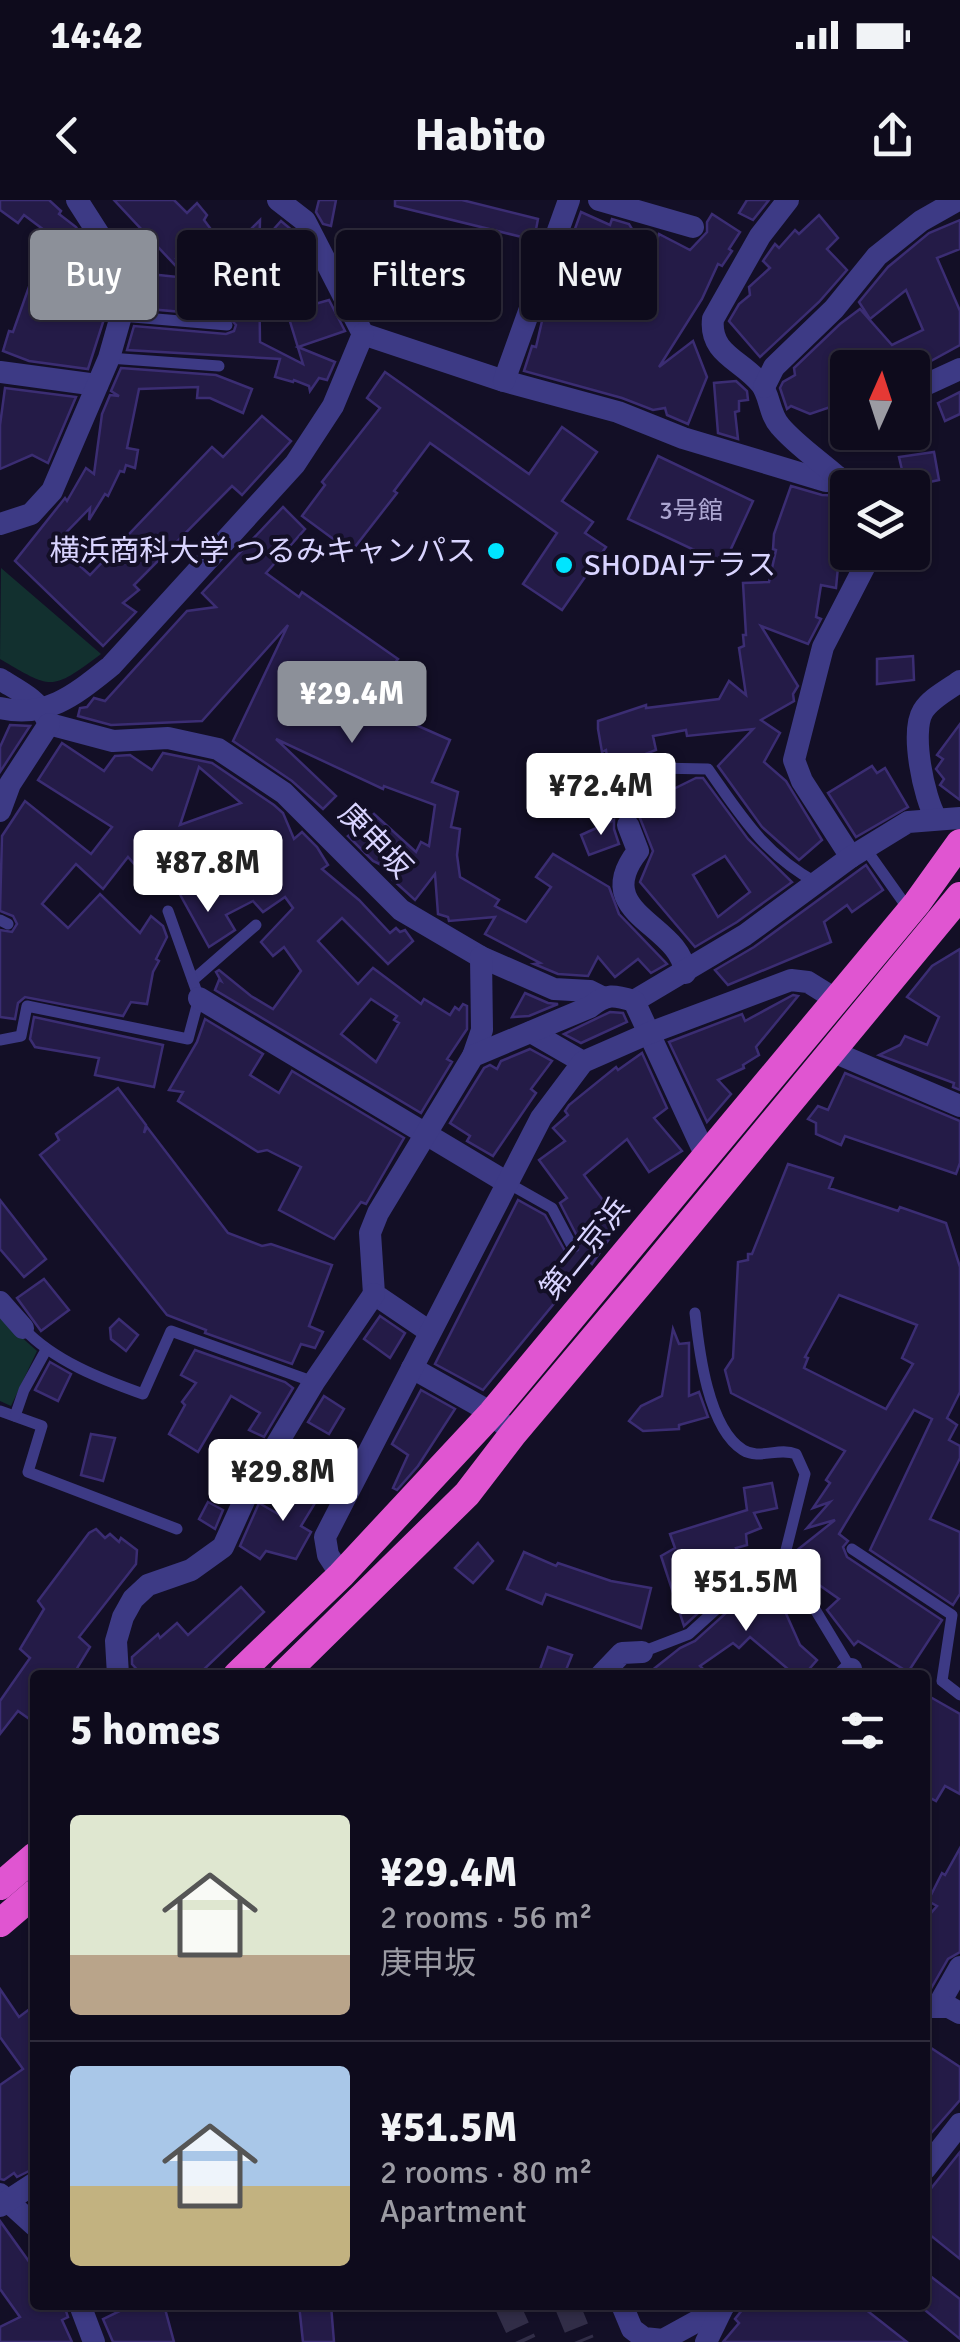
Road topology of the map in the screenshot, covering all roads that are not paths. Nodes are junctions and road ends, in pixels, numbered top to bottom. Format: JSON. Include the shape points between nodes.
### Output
{"nodes":[{"id":1,"x":78,"y":200,"type":"edge"},
{"id":2,"x":278,"y":200,"type":"edge"},
{"id":3,"x":569,"y":200,"type":"edge"},
{"id":4,"x":600,"y":200,"type":"edge"},
{"id":5,"x":788,"y":200,"type":"edge"},
{"id":6,"x":906,"y":200,"type":"edge"},
{"id":7,"x":958,"y":200,"type":"edge"},
{"id":8,"x":921,"y":221,"type":"junction"},
{"id":9,"x":693,"y":227,"type":"dead end"},
{"id":10,"x":98,"y":230,"type":"edge"},
{"id":11,"x":157,"y":319,"type":"edge"},
{"id":12,"x":120,"y":320,"type":"edge"},
{"id":13,"x":226,"y":325,"type":"dead end"},
{"id":14,"x":363,"y":334,"type":"junction"},
{"id":15,"x":109,"y":358,"type":"junction"},
{"id":16,"x":219,"y":366,"type":"dead end"},
{"id":17,"x":960,"y":369,"type":"edge"},
{"id":18,"x":0,"y":372,"type":"edge"},
{"id":19,"x":504,"y":381,"type":"junction"},
{"id":20,"x":930,"y":383,"type":"edge"},
{"id":21,"x":97,"y":386,"type":"junction"},
{"id":22,"x":764,"y":386,"type":"junction"},
{"id":23,"x":830,"y":470,"type":"edge"},
{"id":24,"x":830,"y":480,"type":"edge"},
{"id":25,"x":0,"y":524,"type":"edge"},
{"id":26,"x":863,"y":570,"type":"edge"},
{"id":27,"x":0,"y":680,"type":"edge"},
{"id":28,"x":960,"y":681,"type":"edge"},
{"id":29,"x":0,"y":708,"type":"edge"},
{"id":30,"x":46,"y":717,"type":"junction"},
{"id":31,"x":0,"y":811,"type":"edge"},
{"id":32,"x":948,"y":818,"type":"edge"},
{"id":33,"x":628,"y":825,"type":"joint"},
{"id":34,"x":960,"y":842,"type":"edge"},
{"id":35,"x":858,"y":852,"type":"junction"},
{"id":36,"x":816,"y":884,"type":"junction"},
{"id":37,"x":960,"y":896,"type":"edge"},
{"id":38,"x":168,"y":911,"type":"dead end"},
{"id":39,"x":910,"y":911,"type":"junction"},
{"id":40,"x":256,"y":925,"type":"dead end"},
{"id":41,"x":482,"y":957,"type":"junction"},
{"id":42,"x":685,"y":972,"type":"junction"},
{"id":43,"x":196,"y":989,"type":"junction"},
{"id":44,"x":602,"y":997,"type":"junction"},
{"id":45,"x":837,"y":1000,"type":"junction"},
{"id":46,"x":634,"y":1001,"type":"junction"},
{"id":47,"x":531,"y":1032,"type":"junction"},
{"id":48,"x":647,"y":1034,"type":"junction"},
{"id":49,"x":0,"y":1040,"type":"edge"},
{"id":50,"x":830,"y":1051,"type":"junction"},
{"id":51,"x":473,"y":1056,"type":"junction"},
{"id":52,"x":584,"y":1062,"type":"junction"},
{"id":53,"x":960,"y":1106,"type":"edge"},
{"id":54,"x":423,"y":1134,"type":"junction"},
{"id":55,"x":705,"y":1154,"type":"junction"},
{"id":56,"x":506,"y":1182,"type":"junction"},
{"id":57,"x":571,"y":1244,"type":"dead end"},
{"id":58,"x":374,"y":1294,"type":"junction"},
{"id":59,"x":0,"y":1302,"type":"edge"},
{"id":60,"x":695,"y":1313,"type":"dead end"},
{"id":61,"x":23,"y":1328,"type":"joint"},
{"id":62,"x":430,"y":1332,"type":"junction"},
{"id":63,"x":46,"y":1350,"type":"junction"},
{"id":64,"x":412,"y":1368,"type":"junction"},
{"id":65,"x":314,"y":1382,"type":"junction"},
{"id":66,"x":0,"y":1410,"type":"edge"},
{"id":67,"x":15,"y":1416,"type":"junction"},
{"id":68,"x":503,"y":1424,"type":"junction"},
{"id":69,"x":178,"y":1529,"type":"dead end"},
{"id":70,"x":852,"y":1549,"type":"dead end"},
{"id":71,"x":784,"y":1558,"type":"junction"},
{"id":72,"x":341,"y":1575,"type":"junction"},
{"id":73,"x":642,"y":1652,"type":"joint"},
{"id":74,"x":118,"y":1670,"type":"edge"},
{"id":75,"x":242,"y":1670,"type":"edge"},
{"id":76,"x":299,"y":1670,"type":"edge"},
{"id":77,"x":606,"y":1670,"type":"edge"},
{"id":78,"x":847,"y":1670,"type":"edge"},
{"id":79,"x":960,"y":1696,"type":"edge"},
{"id":80,"x":30,"y":1860,"type":"edge"},
{"id":81,"x":0,"y":1886,"type":"edge"},
{"id":82,"x":30,"y":1898,"type":"edge"},
{"id":83,"x":0,"y":1923,"type":"edge"},
{"id":84,"x":960,"y":1966,"type":"edge"},
{"id":85,"x":937,"y":2012,"type":"edge"},
{"id":86,"x":960,"y":2124,"type":"edge"},
{"id":87,"x":930,"y":2163,"type":"edge"},
{"id":88,"x":30,"y":2185,"type":"edge"},
{"id":89,"x":3,"y":2200,"type":"edge"},
{"id":90,"x":30,"y":2222,"type":"edge"},
{"id":91,"x":82,"y":2310,"type":"edge"},
{"id":92,"x":624,"y":2310,"type":"edge"},
{"id":93,"x":717,"y":2310,"type":"edge"},
{"id":94,"x":722,"y":2310,"type":"edge"},
{"id":95,"x":94,"y":2342,"type":"edge"},
{"id":96,"x":706,"y":2342,"type":"edge"}],
"edges":[{"from":1,"to":10,"type":"street"},
{"from":2,"to":14,"type":"street","via":[[306,221]]},
{"from":3,"to":19,"type":"street"},
{"from":4,"to":9,"type":"street"},
{"from":5,"to":22,"type":"street","via":[[713,319],[717,345]]},
{"from":6,"to":8,"type":"street"},
{"from":7,"to":8,"type":"street"},
{"from":8,"to":22,"type":"street","via":[[877,256]]},
{"from":11,"to":13,"type":"lane"},
{"from":12,"to":15,"type":"street"},
{"from":14,"to":19,"type":"street"},
{"from":14,"to":30,"type":"street","via":[[333,406],[295,464],[112,666]]},
{"from":15,"to":16,"type":"lane"},
{"from":15,"to":21,"type":"street"},
{"from":17,"to":20,"type":"street"},
{"from":18,"to":21,"type":"street"},
{"from":19,"to":24,"type":"street"},
{"from":21,"to":25,"type":"street","via":[[52,491],[31,514]]},
{"from":22,"to":23,"type":"street","via":[[778,425]]},
{"from":26,"to":35,"type":"street","via":[[823,648],[794,760],[802,781]]},
{"from":27,"to":30,"type":"street"},
{"from":28,"to":32,"type":"street","via":[[919,719],[927,802]]},
{"from":29,"to":30,"type":"street"},
{"from":30,"to":31,"type":"street"},
{"from":30,"to":41,"type":"street","name":"庚申坂","via":[[113,741],[168,738],[218,748],[284,793],[401,910]]},
{"from":32,"to":35,"type":"street","via":[[908,822]]},
{"from":33,"to":36,"type":"lane","via":[[628,778],[655,768],[708,769],[762,843]]},
{"from":33,"to":42,"type":"street","via":[[638,851],[623,884],[630,906],[680,953]]},
{"from":34,"to":39,"type":"highway","name":"第二京浜"},
{"from":35,"to":36,"type":"street"},
{"from":35,"to":39,"type":"lane"},
{"from":36,"to":42,"type":"street"},
{"from":37,"to":50,"type":"highway","name":"第二京浜"},
{"from":38,"to":43,"type":"lane"},
{"from":39,"to":45,"type":"highway","name":"第二京浜"},
{"from":40,"to":43,"type":"lane"},
{"from":41,"to":44,"type":"street","name":"庚申坂","via":[[554,989]]},
{"from":41,"to":51,"type":"street","via":[[482,1030]]},
{"from":42,"to":46,"type":"street"},
{"from":43,"to":49,"type":"lane","via":[[188,1039],[26,1006],[21,1036]]},
{"from":43,"to":54,"type":"street"},
{"from":44,"to":46,"type":"street","name":"庚申坂"},
{"from":44,"to":47,"type":"street"},
{"from":45,"to":48,"type":"street","via":[[791,980]]},
{"from":45,"to":55,"type":"highway","name":"第二京浜"},
{"from":46,"to":48,"type":"street"},
{"from":47,"to":51,"type":"street"},
{"from":47,"to":52,"type":"street"},
{"from":48,"to":52,"type":"street"},
{"from":48,"to":55,"type":"street"},
{"from":50,"to":53,"type":"street"},
{"from":50,"to":68,"type":"highway","name":"第二京浜"},
{"from":51,"to":54,"type":"street"},
{"from":52,"to":56,"type":"street","via":[[541,1118]]},
{"from":54,"to":56,"type":"street"},
{"from":54,"to":58,"type":"street","via":[[370,1232]]},
{"from":55,"to":68,"type":"highway","name":"第二京浜"},
{"from":56,"to":57,"type":"lane","via":[[552,1208]]},
{"from":56,"to":62,"type":"street"},
{"from":58,"to":62,"type":"street"},
{"from":58,"to":65,"type":"street"},
{"from":59,"to":61,"type":"street"},
{"from":60,"to":71,"type":"lane","via":[[707,1386],[724,1429],[741,1450],[755,1455],[796,1454],[805,1474]]},
{"from":61,"to":63,"type":"lane"},
{"from":62,"to":64,"type":"street"},
{"from":63,"to":65,"type":"lane","via":[[143,1394],[171,1331]]},
{"from":63,"to":67,"type":"lane"},
{"from":64,"to":68,"type":"street"},
{"from":64,"to":72,"type":"street","via":[[325,1538]]},
{"from":65,"to":74,"type":"street","via":[[219,1546],[191,1570],[148,1585],[133,1599],[116,1640]]},
{"from":66,"to":67,"type":"lane"},
{"from":67,"to":69,"type":"lane","via":[[42,1426],[28,1472]]},
{"from":68,"to":72,"type":"highway","name":"第二京浜"},
{"from":68,"to":76,"type":"highway","name":"第二京浜","via":[[468,1494]]},
{"from":70,"to":79,"type":"lane","via":[[952,1615],[942,1682]]},
{"from":71,"to":73,"type":"lane","via":[[766,1564],[688,1634]]},
{"from":71,"to":78,"type":"lane"},
{"from":72,"to":75,"type":"highway","name":"第二京浜"},
{"from":73,"to":77,"type":"street","via":[[622,1652]]},
{"from":80,"to":81,"type":"highway"},
{"from":82,"to":83,"type":"highway"},
{"from":84,"to":85,"type":"street"},
{"from":86,"to":87,"type":"street"},
{"from":88,"to":89,"type":"street"},
{"from":89,"to":90,"type":"street"},
{"from":91,"to":95,"type":"street"},
{"from":92,"to":93,"type":"street","via":[[632,2330],[653,2341]]},
{"from":94,"to":96,"type":"street"}]}
